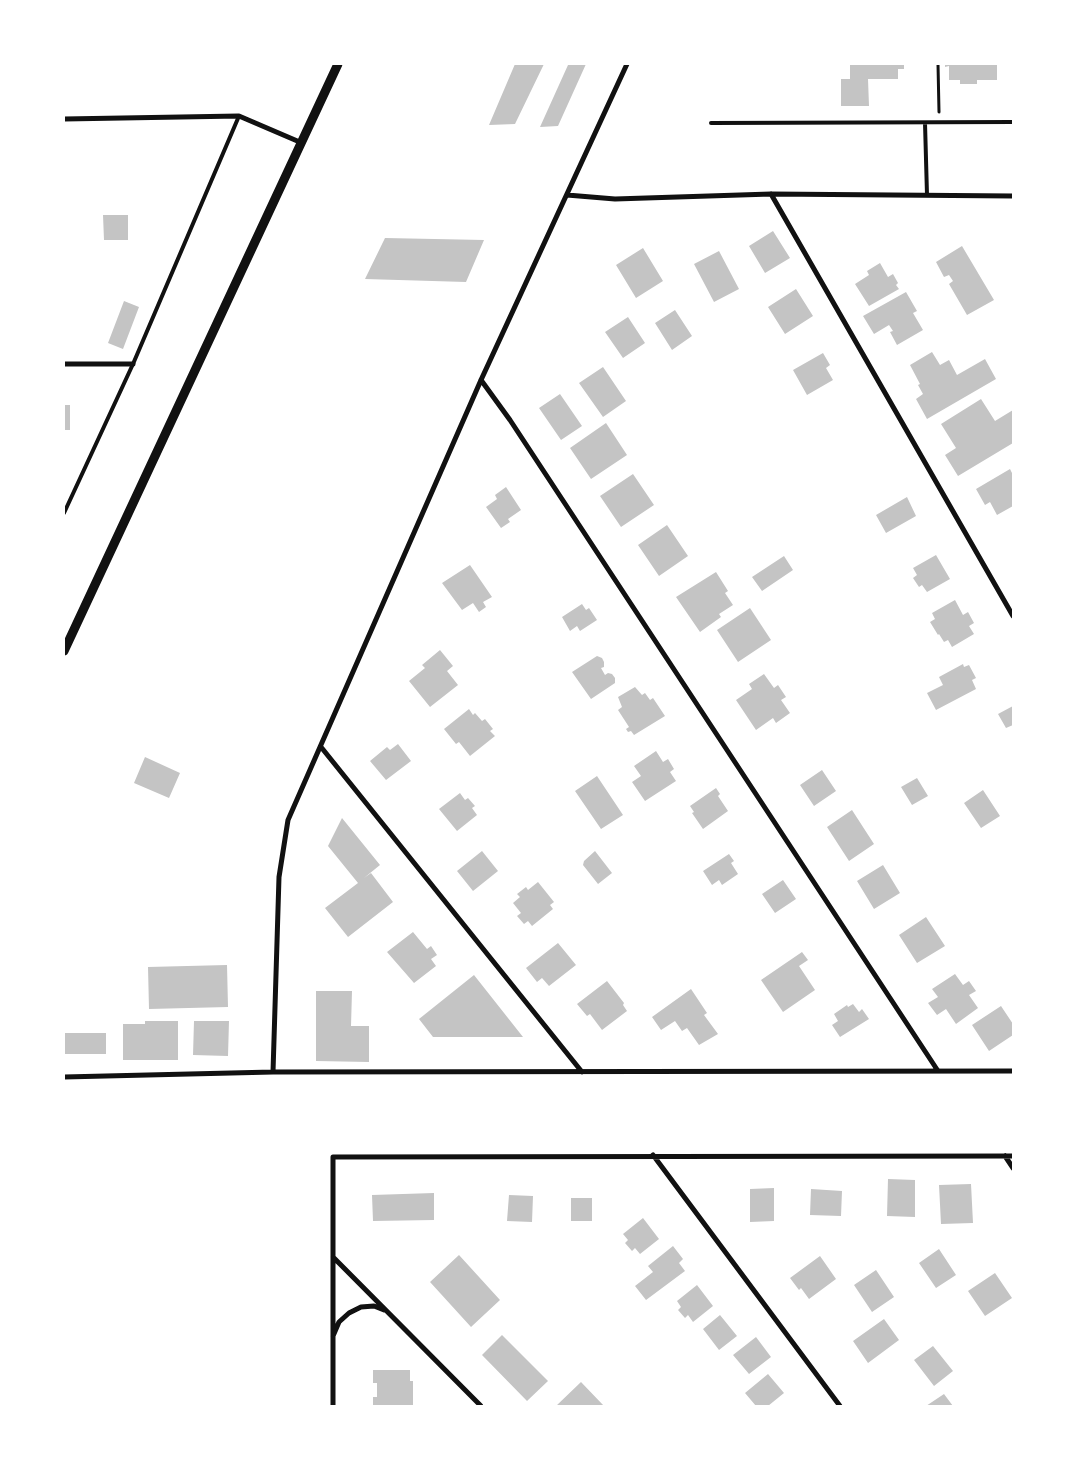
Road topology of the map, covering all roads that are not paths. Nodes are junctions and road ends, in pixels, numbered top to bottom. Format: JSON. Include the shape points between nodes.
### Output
{"nodes":[{"id":1,"x":338,"y":64,"type":"edge"},
{"id":2,"x":627,"y":64,"type":"edge"},
{"id":3,"x":239,"y":116,"type":"junction"},
{"id":4,"x":64,"y":119,"type":"edge"},
{"id":5,"x":1013,"y":122,"type":"edge"},
{"id":6,"x":711,"y":123,"type":"dead end"},
{"id":7,"x":924,"y":123,"type":"junction"},
{"id":8,"x":302,"y":143,"type":"junction"},
{"id":9,"x":771,"y":194,"type":"junction"},
{"id":10,"x":567,"y":195,"type":"junction"},
{"id":11,"x":927,"y":195,"type":"junction"},
{"id":12,"x":1013,"y":196,"type":"edge"},
{"id":13,"x":64,"y":364,"type":"edge"},
{"id":14,"x":133,"y":364,"type":"junction"},
{"id":15,"x":481,"y":380,"type":"junction"},
{"id":16,"x":64,"y":512,"type":"edge"},
{"id":17,"x":1013,"y":616,"type":"edge"},
{"id":18,"x":64,"y":651,"type":"edge"},
{"id":19,"x":322,"y":747,"type":"junction"},
{"id":20,"x":938,"y":1071,"type":"junction"},
{"id":21,"x":1013,"y":1071,"type":"edge"},
{"id":22,"x":273,"y":1072,"type":"junction"},
{"id":23,"x":582,"y":1072,"type":"junction"},
{"id":24,"x":64,"y":1078,"type":"edge"},
{"id":25,"x":653,"y":1155,"type":"junction"},
{"id":26,"x":1006,"y":1156,"type":"junction"},
{"id":27,"x":1013,"y":1156,"type":"edge"},
{"id":28,"x":1013,"y":1168,"type":"edge"},
{"id":29,"x":333,"y":1257,"type":"junction"},
{"id":30,"x":387,"y":1310,"type":"junction"},
{"id":31,"x":332,"y":1338,"type":"junction"},
{"id":32,"x":333,"y":1406,"type":"edge"},
{"id":33,"x":481,"y":1406,"type":"edge"},
{"id":34,"x":840,"y":1406,"type":"edge"}],
"edges":[{"from":1,"to":8,"type":"street"},
{"from":2,"to":10,"type":"street"},
{"from":3,"to":4,"type":"street"},
{"from":3,"to":8,"type":"street"},
{"from":3,"to":14,"type":"lane"},
{"from":5,"to":7,"type":"lane"},
{"from":6,"to":7,"type":"lane"},
{"from":7,"to":11,"type":"lane"},
{"from":8,"to":18,"type":"street"},
{"from":9,"to":10,"type":"street","via":[[615,199]]},
{"from":9,"to":11,"type":"street"},
{"from":9,"to":17,"type":"street"},
{"from":10,"to":15,"type":"street"},
{"from":11,"to":12,"type":"street"},
{"from":13,"to":14,"type":"street"},
{"from":14,"to":16,"type":"lane"},
{"from":15,"to":19,"type":"street"},
{"from":15,"to":20,"type":"street"},
{"from":19,"to":22,"type":"street","via":[[288,820],[279,877]]},
{"from":19,"to":23,"type":"street"},
{"from":20,"to":21,"type":"street"},
{"from":20,"to":23,"type":"street"},
{"from":22,"to":23,"type":"street"},
{"from":22,"to":24,"type":"street"},
{"from":25,"to":26,"type":"street"},
{"from":25,"to":29,"type":"street","via":[[333,1157]]},
{"from":25,"to":34,"type":"street"},
{"from":26,"to":27,"type":"street"},
{"from":26,"to":28,"type":"street"},
{"from":29,"to":30,"type":"street"},
{"from":29,"to":31,"type":"street"},
{"from":30,"to":31,"type":"street","via":[[361,1307],[349,1313],[339,1322]]},
{"from":30,"to":33,"type":"street"},
{"from":31,"to":32,"type":"street"}]}
